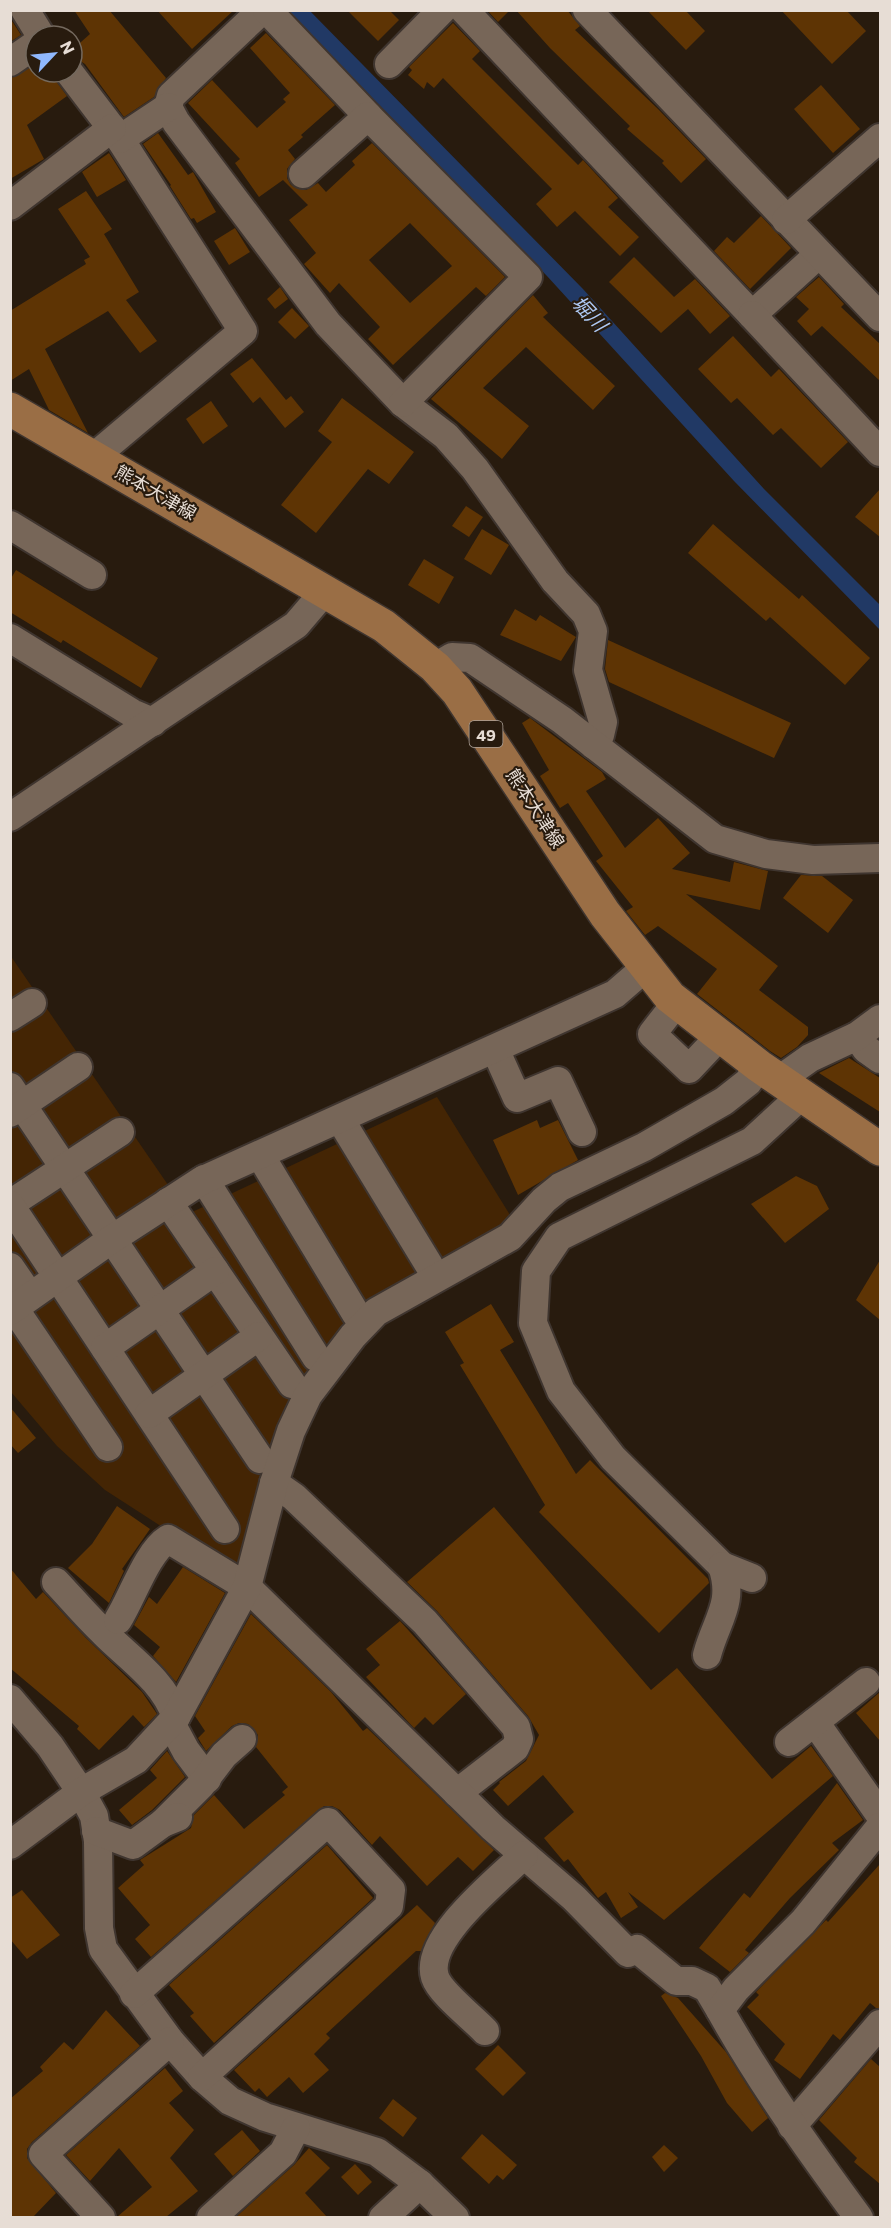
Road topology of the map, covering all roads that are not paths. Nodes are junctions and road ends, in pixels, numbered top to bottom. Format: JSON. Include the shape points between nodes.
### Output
{"nodes":[{"id":1,"x":25,"y":10,"type":"edge"},
{"id":2,"x":262,"y":10,"type":"edge"},
{"id":3,"x":267,"y":10,"type":"edge"},
{"id":4,"x":442,"y":10,"type":"edge"},
{"id":5,"x":464,"y":10,"type":"edge"},
{"id":6,"x":596,"y":14,"type":"edge"},
{"id":7,"x":34,"y":24,"type":"edge"},
{"id":8,"x":24,"y":52,"type":"edge"},
{"id":9,"x":10,"y":62,"type":"edge"},
{"id":10,"x":389,"y":64,"type":"dead end"},
{"id":11,"x":78,"y":84,"type":"edge"},
{"id":12,"x":168,"y":107,"type":"junction"},
{"id":13,"x":368,"y":116,"type":"junction"},
{"id":14,"x":116,"y":134,"type":"junction"},
{"id":15,"x":880,"y":138,"type":"edge"},
{"id":16,"x":303,"y":174,"type":"dead end"},
{"id":17,"x":10,"y":206,"type":"edge"},
{"id":18,"x":786,"y":220,"type":"junction"},
{"id":19,"x":819,"y":255,"type":"junction"},
{"id":20,"x":752,"y":315,"type":"junction"},
{"id":21,"x":880,"y":316,"type":"edge"},
{"id":22,"x":403,"y":403,"type":"junction"},
{"id":23,"x":10,"y":409,"type":"edge"},
{"id":24,"x":880,"y":452,"type":"edge"},
{"id":25,"x":95,"y":456,"type":"junction"},
{"id":26,"x":10,"y":525,"type":"edge"},
{"id":27,"x":92,"y":575,"type":"dead end"},
{"id":28,"x":326,"y":591,"type":"junction"},
{"id":29,"x":10,"y":638,"type":"edge"},
{"id":30,"x":435,"y":667,"type":"junction"},
{"id":31,"x":153,"y":722,"type":"junction"},
{"id":32,"x":594,"y":745,"type":"junction"},
{"id":33,"x":10,"y":817,"type":"edge"},
{"id":34,"x":880,"y":858,"type":"edge"},
{"id":35,"x":645,"y":968,"type":"junction"},
{"id":36,"x":677,"y":1002,"type":"junction"},
{"id":37,"x":880,"y":1019,"type":"edge"},
{"id":38,"x":720,"y":1036,"type":"junction"},
{"id":39,"x":857,"y":1036,"type":"junction"},
{"id":40,"x":495,"y":1049,"type":"junction"},
{"id":41,"x":880,"y":1059,"type":"edge"},
{"id":42,"x":78,"y":1068,"type":"dead end"},
{"id":43,"x":780,"y":1080,"type":"junction"},
{"id":44,"x":14,"y":1102,"type":"edge"},
{"id":45,"x":340,"y":1119,"type":"junction"},
{"id":46,"x":120,"y":1132,"type":"dead end"},
{"id":47,"x":582,"y":1132,"type":"dead end"},
{"id":48,"x":880,"y":1149,"type":"edge"},
{"id":49,"x":260,"y":1155,"type":"junction"},
{"id":50,"x":64,"y":1168,"type":"junction"},
{"id":51,"x":204,"y":1179,"type":"junction"},
{"id":52,"x":168,"y":1202,"type":"junction"},
{"id":53,"x":10,"y":1205,"type":"edge"},
{"id":54,"x":111,"y":1239,"type":"junction"},
{"id":55,"x":429,"y":1265,"type":"dead end"},
{"id":56,"x":10,"y":1267,"type":"edge"},
{"id":57,"x":215,"y":1271,"type":"junction"},
{"id":58,"x":58,"y":1277,"type":"junction"},
{"id":59,"x":18,"y":1305,"type":"edge"},
{"id":60,"x":159,"y":1310,"type":"junction"},
{"id":61,"x":356,"y":1314,"type":"dead end"},
{"id":62,"x":259,"y":1336,"type":"junction"},
{"id":63,"x":105,"y":1347,"type":"junction"},
{"id":64,"x":316,"y":1357,"type":"dead end"},
{"id":65,"x":204,"y":1376,"type":"junction"},
{"id":66,"x":292,"y":1384,"type":"dead end"},
{"id":67,"x":149,"y":1414,"type":"junction"},
{"id":68,"x":108,"y":1447,"type":"dead end"},
{"id":69,"x":267,"y":1471,"type":"junction"},
{"id":70,"x":225,"y":1529,"type":"dead end"},
{"id":71,"x":722,"y":1566,"type":"junction"},
{"id":72,"x":752,"y":1578,"type":"dead end"},
{"id":73,"x":56,"y":1582,"type":"dead end"},
{"id":74,"x":247,"y":1587,"type":"junction"},
{"id":75,"x":118,"y":1620,"type":"dead end"},
{"id":76,"x":707,"y":1655,"type":"dead end"},
{"id":77,"x":866,"y":1682,"type":"dead end"},
{"id":78,"x":10,"y":1698,"type":"edge"},
{"id":79,"x":174,"y":1720,"type":"junction"},
{"id":80,"x":815,"y":1722,"type":"junction"},
{"id":81,"x":242,"y":1739,"type":"dead end"},
{"id":82,"x":789,"y":1742,"type":"dead end"},
{"id":83,"x":207,"y":1779,"type":"junction"},
{"id":84,"x":81,"y":1792,"type":"junction"},
{"id":85,"x":457,"y":1793,"type":"junction"},
{"id":86,"x":880,"y":1815,"type":"edge"},
{"id":87,"x":880,"y":1827,"type":"edge"},
{"id":88,"x":96,"y":1831,"type":"junction"},
{"id":89,"x":10,"y":1845,"type":"edge"},
{"id":90,"x":524,"y":1855,"type":"junction"},
{"id":91,"x":134,"y":1994,"type":"junction"},
{"id":92,"x":720,"y":2010,"type":"junction"},
{"id":93,"x":880,"y":2024,"type":"edge"},
{"id":94,"x":485,"y":2031,"type":"dead end"},
{"id":95,"x":170,"y":2041,"type":"junction"},
{"id":96,"x":202,"y":2077,"type":"junction"},
{"id":97,"x":792,"y":2126,"type":"junction"},
{"id":98,"x":296,"y":2128,"type":"junction"},
{"id":99,"x":420,"y":2184,"type":"junction"},
{"id":100,"x":880,"y":2210,"type":"edge"},
{"id":101,"x":101,"y":2217,"type":"edge"},
{"id":102,"x":211,"y":2217,"type":"edge"},
{"id":103,"x":383,"y":2217,"type":"edge"},
{"id":104,"x":455,"y":2217,"type":"edge"},
{"id":105,"x":860,"y":2217,"type":"edge"},
{"id":106,"x":874,"y":2217,"type":"edge"}],
"edges":[{"from":1,"to":7,"type":"street"},
{"from":2,"to":12,"type":"street","via":[[171,96]]},
{"from":3,"to":13,"type":"street"},
{"from":4,"to":10,"type":"street"},
{"from":5,"to":20,"type":"street"},
{"from":6,"to":18,"type":"street"},
{"from":8,"to":9,"type":"street"},
{"from":11,"to":14,"type":"street"},
{"from":12,"to":14,"type":"street"},
{"from":12,"to":22,"type":"street","via":[[328,324]]},
{"from":13,"to":16,"type":"street"},
{"from":13,"to":22,"type":"street","via":[[528,277]]},
{"from":14,"to":17,"type":"street"},
{"from":14,"to":25,"type":"street","via":[[243,331]]},
{"from":15,"to":18,"type":"street"},
{"from":18,"to":19,"type":"street"},
{"from":19,"to":20,"type":"street"},
{"from":19,"to":21,"type":"street"},
{"from":20,"to":24,"type":"street"},
{"from":22,"to":32,"type":"street","via":[[446,436],[475,469],[555,581],[586,614],[593,631],[588,670],[603,722]]},
{"from":23,"to":25,"type":"main road","name":"熊本大津線","number":"49"},
{"from":25,"to":28,"type":"main road","name":"熊本大津線","number":"49"},
{"from":26,"to":27,"type":"street"},
{"from":28,"to":30,"type":"main road","name":"熊本大津線","number":"49","via":[[384,626]]},
{"from":28,"to":31,"type":"street","via":[[296,625]]},
{"from":29,"to":31,"type":"street"},
{"from":30,"to":32,"type":"street","via":[[452,657],[470,658]]},
{"from":30,"to":35,"type":"main road","name":"熊本大津線","number":"49","via":[[457,691]]},
{"from":31,"to":33,"type":"street"},
{"from":32,"to":34,"type":"street","via":[[715,839],[766,854],[813,860]]},
{"from":35,"to":36,"type":"main road","name":"熊本大津線","number":"49"},
{"from":35,"to":40,"type":"street","via":[[615,994]]},
{"from":36,"to":38,"type":"main road","name":"熊本大津線","number":"49"},
{"from":36,"to":38,"type":"street","via":[[652,1034],[689,1069]]},
{"from":37,"to":39,"type":"street"},
{"from":38,"to":43,"type":"main road","name":"熊本大津線","number":"49"},
{"from":39,"to":41,"type":"street"},
{"from":39,"to":43,"type":"street","via":[[810,1058]]},
{"from":40,"to":45,"type":"street"},
{"from":40,"to":47,"type":"street","via":[[517,1098],[558,1081]]},
{"from":42,"to":44,"type":"street"},
{"from":43,"to":48,"type":"main road","name":"熊本大津線","number":"49"},
{"from":43,"to":69,"type":"street","via":[[748,1082],[724,1101],[644,1147],[560,1187],[510,1237],[376,1312],[308,1395]]},
{"from":43,"to":71,"type":"street","via":[[752,1141],[559,1237],[536,1271],[533,1323],[561,1391],[613,1458]]},
{"from":44,"to":50,"type":"street"},
{"from":45,"to":49,"type":"street"},
{"from":45,"to":55,"type":"street"},
{"from":46,"to":50,"type":"street"},
{"from":49,"to":51,"type":"street"},
{"from":49,"to":61,"type":"street"},
{"from":50,"to":53,"type":"street"},
{"from":50,"to":54,"type":"street"},
{"from":51,"to":52,"type":"street"},
{"from":51,"to":64,"type":"street"},
{"from":52,"to":54,"type":"street"},
{"from":52,"to":57,"type":"street"},
{"from":53,"to":58,"type":"street"},
{"from":54,"to":58,"type":"street"},
{"from":54,"to":60,"type":"street"},
{"from":56,"to":59,"type":"street"},
{"from":57,"to":60,"type":"street"},
{"from":57,"to":62,"type":"street"},
{"from":58,"to":59,"type":"street"},
{"from":58,"to":63,"type":"street"},
{"from":59,"to":68,"type":"street"},
{"from":60,"to":63,"type":"street"},
{"from":60,"to":65,"type":"street"},
{"from":62,"to":65,"type":"street"},
{"from":62,"to":66,"type":"street"},
{"from":63,"to":67,"type":"street"},
{"from":65,"to":67,"type":"street"},
{"from":65,"to":69,"type":"street"},
{"from":67,"to":70,"type":"street"},
{"from":69,"to":74,"type":"street"},
{"from":69,"to":85,"type":"street","via":[[425,1622],[516,1727],[519,1739],[515,1748]]},
{"from":71,"to":72,"type":"street"},
{"from":71,"to":76,"type":"street","via":[[727,1602]]},
{"from":73,"to":79,"type":"street","via":[[160,1686],[172,1703]]},
{"from":74,"to":75,"type":"street","via":[[168,1539],[153,1557]]},
{"from":74,"to":79,"type":"street"},
{"from":74,"to":85,"type":"street"},
{"from":77,"to":80,"type":"street"},
{"from":78,"to":84,"type":"street"},
{"from":79,"to":83,"type":"street","via":[[186,1751]]},
{"from":79,"to":84,"type":"street","via":[[136,1760]]},
{"from":80,"to":82,"type":"street"},
{"from":80,"to":86,"type":"street"},
{"from":81,"to":83,"type":"street","via":[[224,1755]]},
{"from":83,"to":88,"type":"street","via":[[171,1820],[133,1845]]},
{"from":84,"to":88,"type":"street","via":[[94,1816]]},
{"from":84,"to":89,"type":"street"},
{"from":85,"to":90,"type":"street"},
{"from":87,"to":92,"type":"street","via":[[803,1922]]},
{"from":88,"to":91,"type":"street","via":[[103,1949]]},
{"from":90,"to":92,"type":"street","via":[[628,1953],[637,1949],[675,1982],[692,1982],[707,1988]]},
{"from":90,"to":94,"type":"street","via":[[458,1919],[434,1966],[435,1978],[443,1989]]},
{"from":91,"to":95,"type":"street"},
{"from":91,"to":96,"type":"street","via":[[328,1822],[391,1890],[389,1906]]},
{"from":92,"to":97,"type":"street"},
{"from":93,"to":97,"type":"street"},
{"from":95,"to":96,"type":"street"},
{"from":95,"to":101,"type":"street","via":[[43,2154]]},
{"from":96,"to":98,"type":"street","via":[[230,2101]]},
{"from":97,"to":105,"type":"street"},
{"from":98,"to":99,"type":"street","via":[[377,2151]]},
{"from":98,"to":102,"type":"street","via":[[283,2153]]},
{"from":99,"to":103,"type":"street"},
{"from":99,"to":104,"type":"street"},
{"from":100,"to":106,"type":"street"}]}
